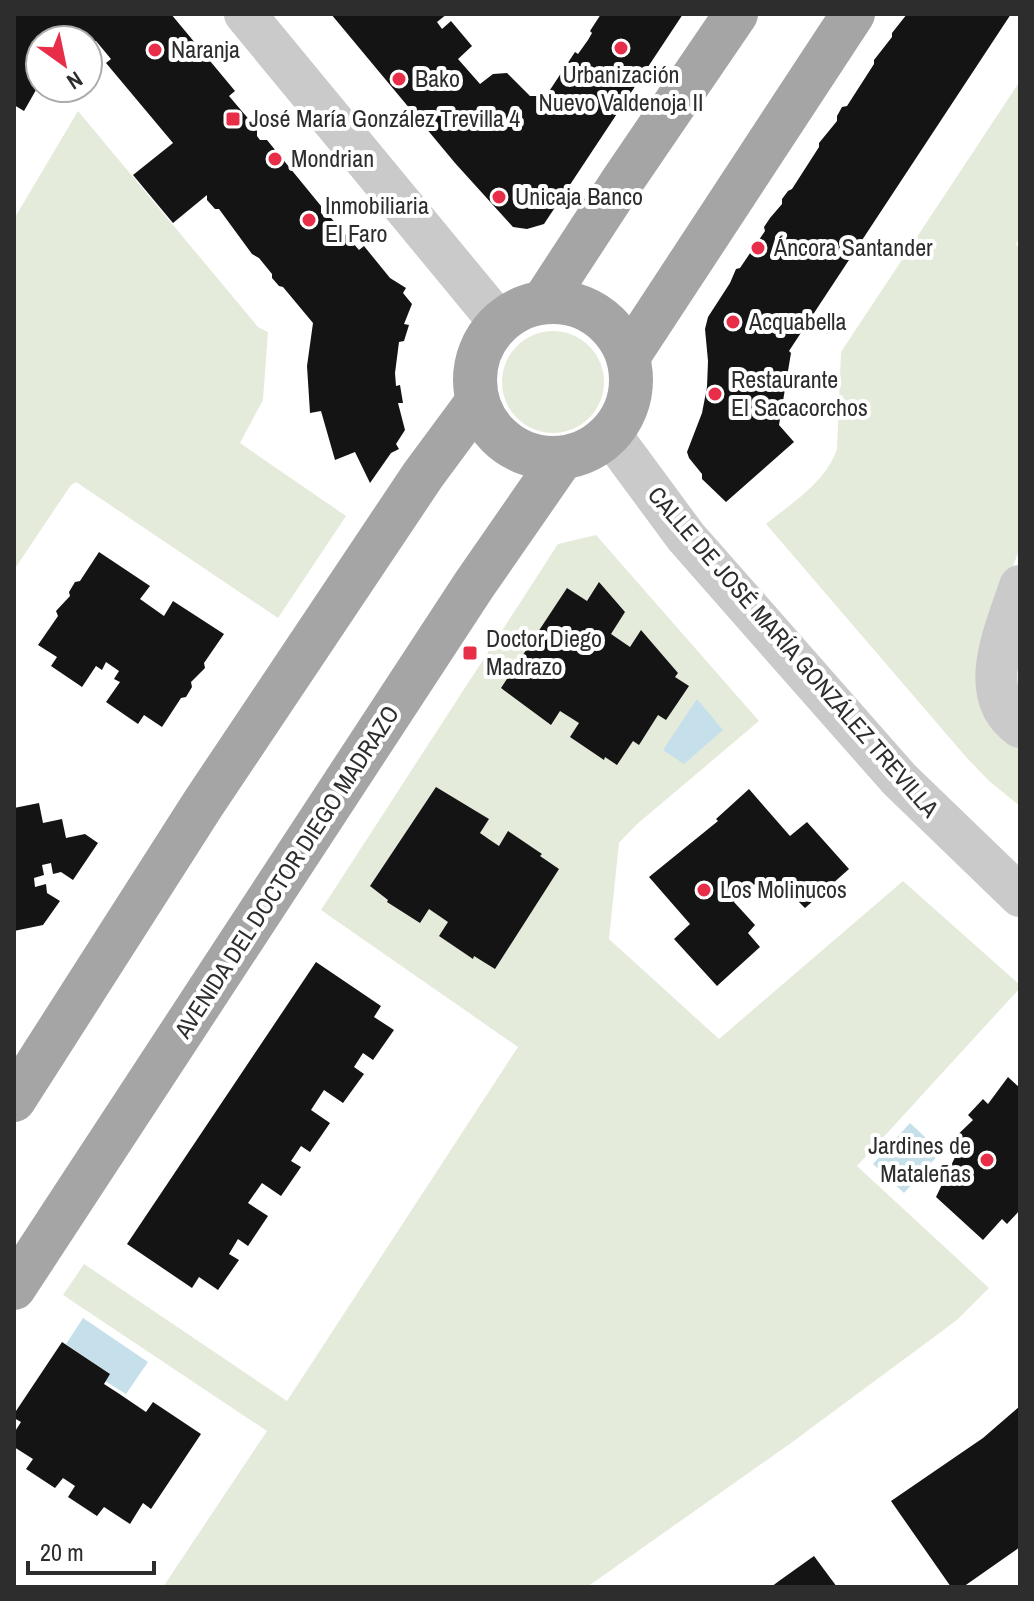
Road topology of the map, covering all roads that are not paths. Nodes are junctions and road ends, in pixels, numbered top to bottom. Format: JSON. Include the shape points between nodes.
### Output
{"nodes":[{"id":1,"x":245,"y":14,"type":"edge"},
{"id":2,"x":736,"y":14,"type":"edge"},
{"id":3,"x":853,"y":14,"type":"edge"},
{"id":4,"x":544,"y":301,"type":"junction"},
{"id":5,"x":499,"y":322,"type":"junction"},
{"id":6,"x":628,"y":357,"type":"junction"},
{"id":7,"x":477,"y":402,"type":"junction"},
{"id":8,"x":610,"y":434,"type":"junction"},
{"id":9,"x":562,"y":458,"type":"junction"},
{"id":10,"x":1020,"y":586,"type":"edge"},
{"id":11,"x":1020,"y":727,"type":"edge"},
{"id":12,"x":1016,"y":885,"type":"edge"},
{"id":13,"x":14,"y":1100,"type":"edge"},
{"id":14,"x":14,"y":1288,"type":"edge"}],
"edges":[{"from":1,"to":5,"type":"street"},
{"from":2,"to":4,"type":"main road"},
{"from":3,"to":6,"type":"main road"},
{"from":4,"to":5,"type":"main road","via":[[516,309]]},
{"from":4,"to":6,"type":"main road","via":[[583,307],[603,319],[619,336]]},
{"from":5,"to":7,"type":"main road","via":[[481,345],[474,374]]},
{"from":6,"to":8,"type":"main road","via":[[629,398]]},
{"from":7,"to":9,"type":"main road","via":[[489,427],[509,446],[534,457]]},
{"from":7,"to":13,"type":"main road","via":[[203,804]]},
{"from":8,"to":9,"type":"main road","via":[[580,454]]},
{"from":8,"to":12,"type":"street","name":"CALLE DE JOSÉ MARÍA GONZÁLEZ TREVILLA","via":[[686,537],[889,768]]},
{"from":9,"to":14,"type":"main road","name":"AVENIDA DEL DOCTOR DIEGO MADRAZO"},
{"from":10,"to":11,"type":"street","via":[[996,663],[999,698]]}]}
